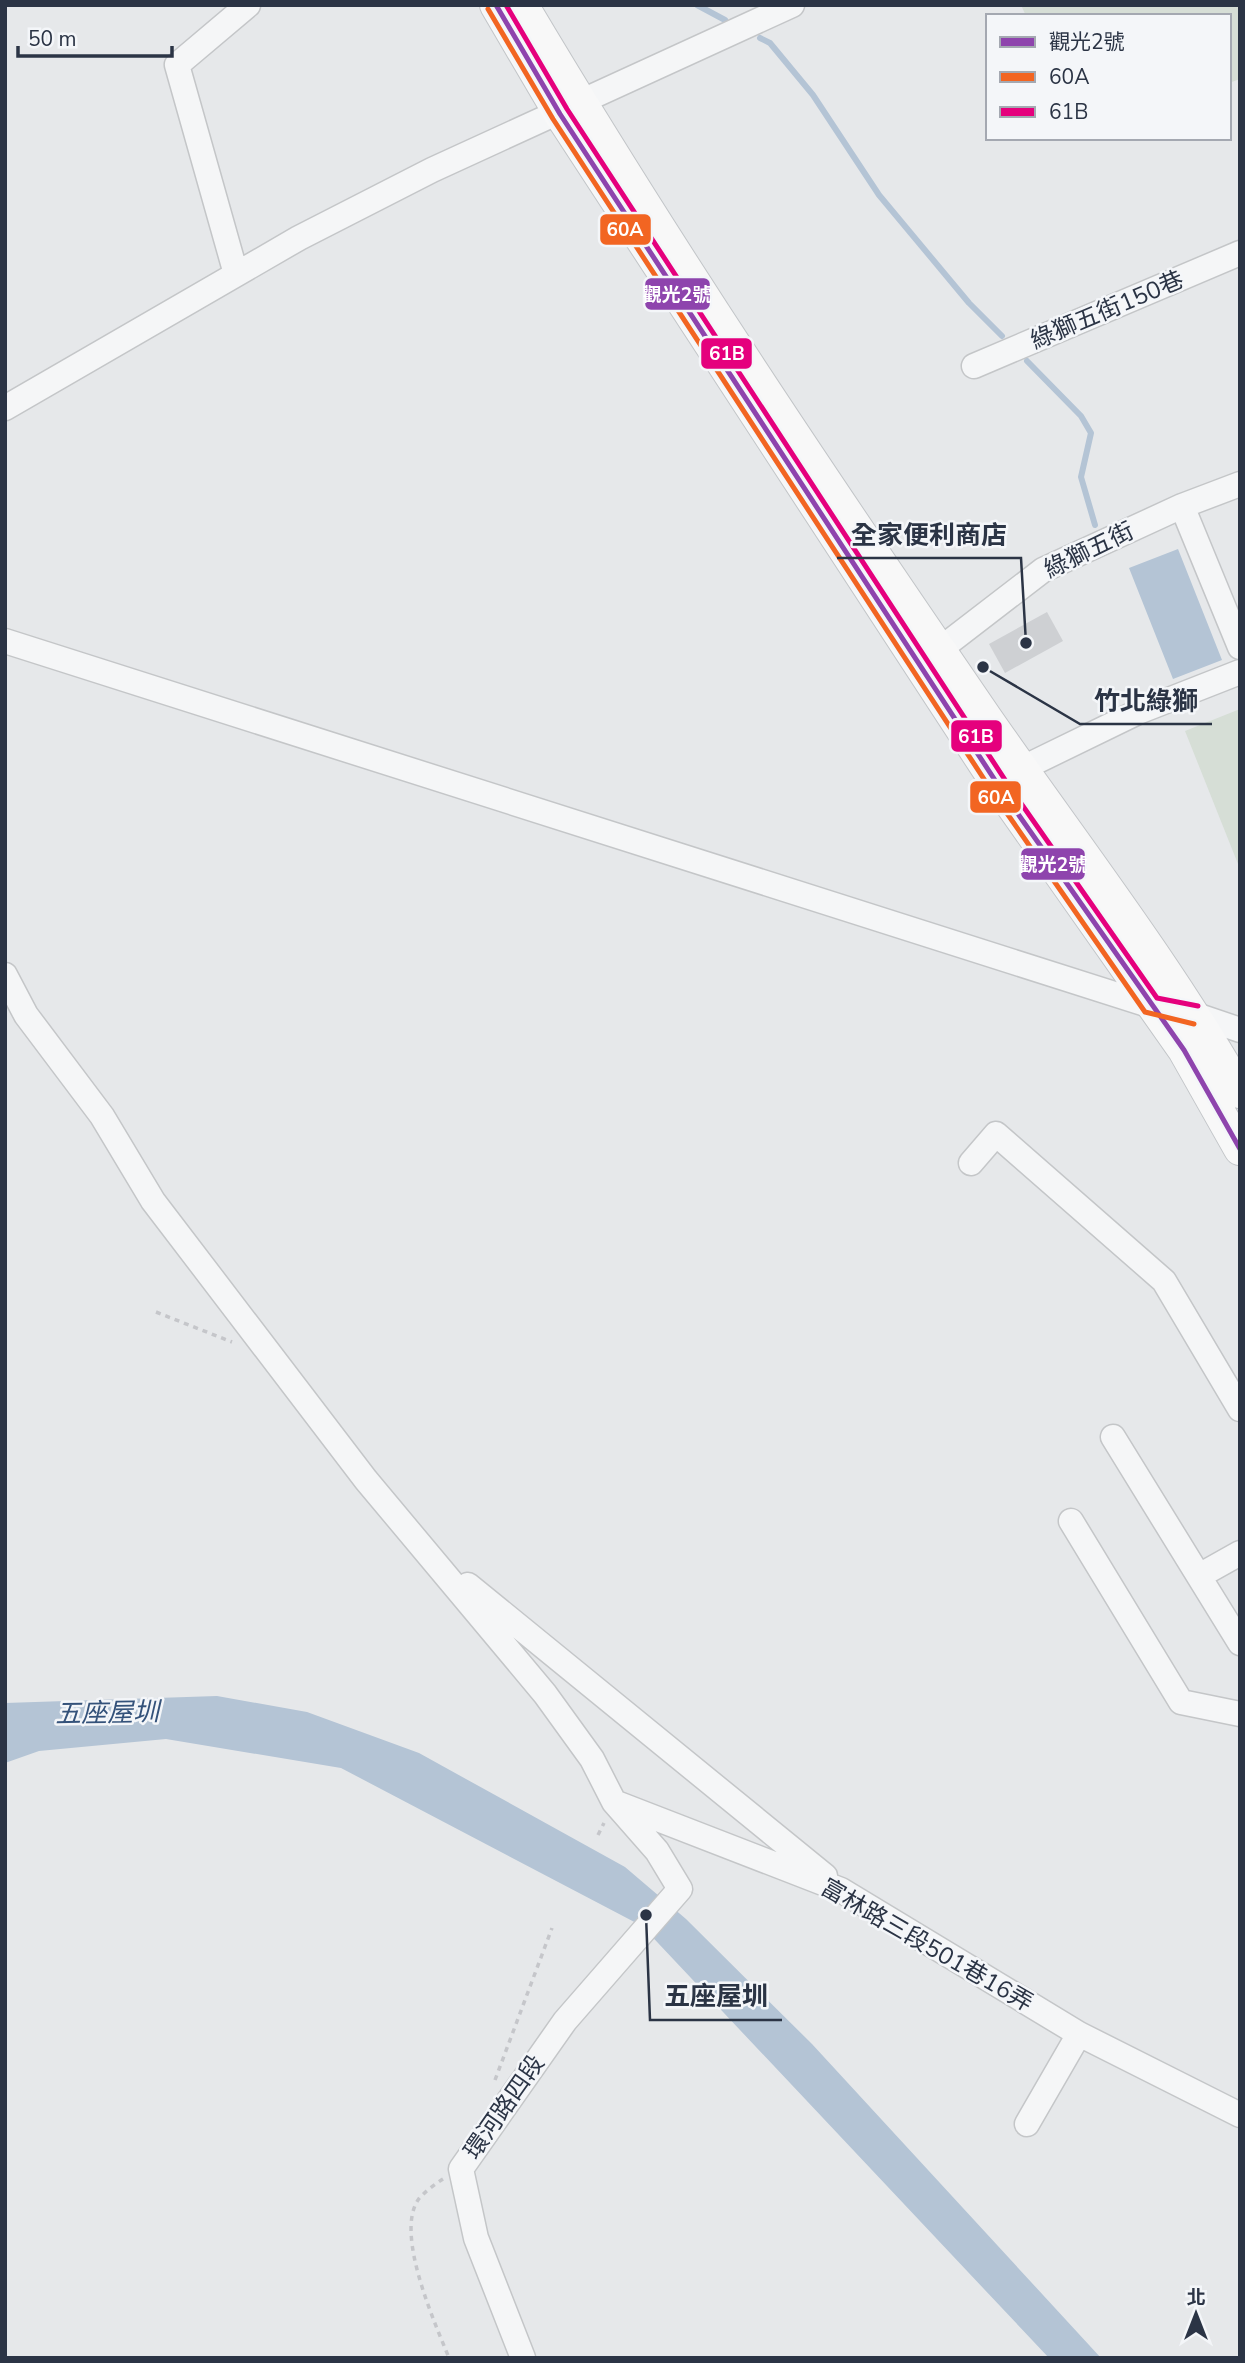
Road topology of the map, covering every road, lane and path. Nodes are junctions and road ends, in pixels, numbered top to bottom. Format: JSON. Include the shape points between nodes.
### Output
{"nodes":[{"id":1,"x":248,"y":5,"type":"edge"},
{"id":2,"x":496,"y":5,"type":"edge"},
{"id":3,"x":522,"y":5,"type":"edge"},
{"id":4,"x":792,"y":5,"type":"edge"},
{"id":5,"x":570,"y":108,"type":"junction"},
{"id":6,"x":1240,"y":254,"type":"edge"},
{"id":7,"x":236,"y":274,"type":"junction"},
{"id":8,"x":974,"y":366,"type":"dead end"},
{"id":9,"x":5,"y":408,"type":"edge"},
{"id":10,"x":1240,"y":484,"type":"edge"},
{"id":11,"x":1182,"y":506,"type":"junction"},
{"id":12,"x":5,"y":641,"type":"edge"},
{"id":13,"x":1240,"y":647,"type":"edge"},
{"id":14,"x":929,"y":657,"type":"junction"},
{"id":15,"x":1240,"y":672,"type":"edge"},
{"id":16,"x":1021,"y":769,"type":"junction"},
{"id":17,"x":5,"y":975,"type":"edge"},
{"id":18,"x":1152,"y":1006,"type":"junction"},
{"id":19,"x":1196,"y":1015,"type":"junction"},
{"id":20,"x":1240,"y":1030,"type":"edge"},
{"id":21,"x":1240,"y":1092,"type":"edge"},
{"id":22,"x":1240,"y":1149,"type":"edge"},
{"id":23,"x":971,"y":1163,"type":"dead end"},
{"id":24,"x":156,"y":1312,"type":"dead end"},
{"id":25,"x":273,"y":1359,"type":"junction"},
{"id":26,"x":1240,"y":1409,"type":"edge"},
{"id":27,"x":1113,"y":1437,"type":"dead end"},
{"id":28,"x":1071,"y":1521,"type":"dead end"},
{"id":29,"x":1240,"y":1553,"type":"edge"},
{"id":30,"x":429,"y":1554,"type":"junction"},
{"id":31,"x":1199,"y":1576,"type":"junction"},
{"id":32,"x":1240,"y":1643,"type":"edge"},
{"id":33,"x":1240,"y":1714,"type":"edge"},
{"id":34,"x":614,"y":1802,"type":"junction"},
{"id":35,"x":841,"y":1890,"type":"junction"},
{"id":36,"x":552,"y":1928,"type":"dead end"},
{"id":37,"x":1079,"y":2034,"type":"junction"},
{"id":38,"x":495,"y":2080,"type":"dead end"},
{"id":39,"x":1240,"y":2115,"type":"edge"},
{"id":40,"x":1027,"y":2124,"type":"dead end"},
{"id":41,"x":461,"y":2169,"type":"junction"},
{"id":42,"x":449,"y":2358,"type":"edge"},
{"id":43,"x":523,"y":2358,"type":"edge"}],
"edges":[{"from":1,"to":7,"type":"street","via":[[177,65]]},
{"from":2,"to":5,"type":"main road"},
{"from":3,"to":5,"type":"main road"},
{"from":4,"to":5,"type":"street"},
{"from":5,"to":7,"type":"street","via":[[432,170]]},
{"from":5,"to":14,"type":"main road"},
{"from":6,"to":8,"type":"street","name":"綠獅五街150巷"},
{"from":7,"to":9,"type":"street"},
{"from":10,"to":11,"type":"street","name":"綠獅五街"},
{"from":11,"to":13,"type":"street"},
{"from":11,"to":14,"type":"street","name":"綠獅五街","via":[[1043,569]]},
{"from":12,"to":18,"type":"street"},
{"from":14,"to":16,"type":"main road"},
{"from":14,"to":18,"type":"main road","via":[[1004,794]]},
{"from":15,"to":16,"type":"street","via":[[1138,712]]},
{"from":16,"to":19,"type":"main road"},
{"from":17,"to":25,"type":"street","via":[[26,1015],[102,1116],[153,1200]]},
{"from":18,"to":19,"type":"street"},
{"from":18,"to":22,"type":"main road","via":[[1184,1051]]},
{"from":19,"to":20,"type":"street"},
{"from":19,"to":21,"type":"main road"},
{"from":23,"to":26,"type":"street","via":[[996,1134],[1164,1281]]},
{"from":24,"to":25,"type":"path"},
{"from":25,"to":30,"type":"street"},
{"from":27,"to":31,"type":"street"},
{"from":28,"to":33,"type":"street","via":[[1181,1702]]},
{"from":29,"to":31,"type":"street"},
{"from":30,"to":34,"type":"street","via":[[545,1694],[592,1759]]},
{"from":30,"to":35,"type":"street","via":[[556,1653]]},
{"from":31,"to":32,"type":"street"},
{"from":34,"to":35,"type":"street","name":"富林路三段501巷16弄"},
{"from":34,"to":41,"type":"street","name":"環河路四段","via":[[657,1851],[680,1889],[565,2021]]},
{"from":35,"to":37,"type":"street","name":"富林路三段501巷16弄"},
{"from":36,"to":38,"type":"path"},
{"from":37,"to":39,"type":"street","name":"富林路三段501巷16弄"},
{"from":37,"to":40,"type":"street"},
{"from":41,"to":42,"type":"path","via":[[417,2201],[410,2233],[420,2283]]},
{"from":41,"to":43,"type":"street","name":"環河路四段","via":[[477,2238]]}]}
